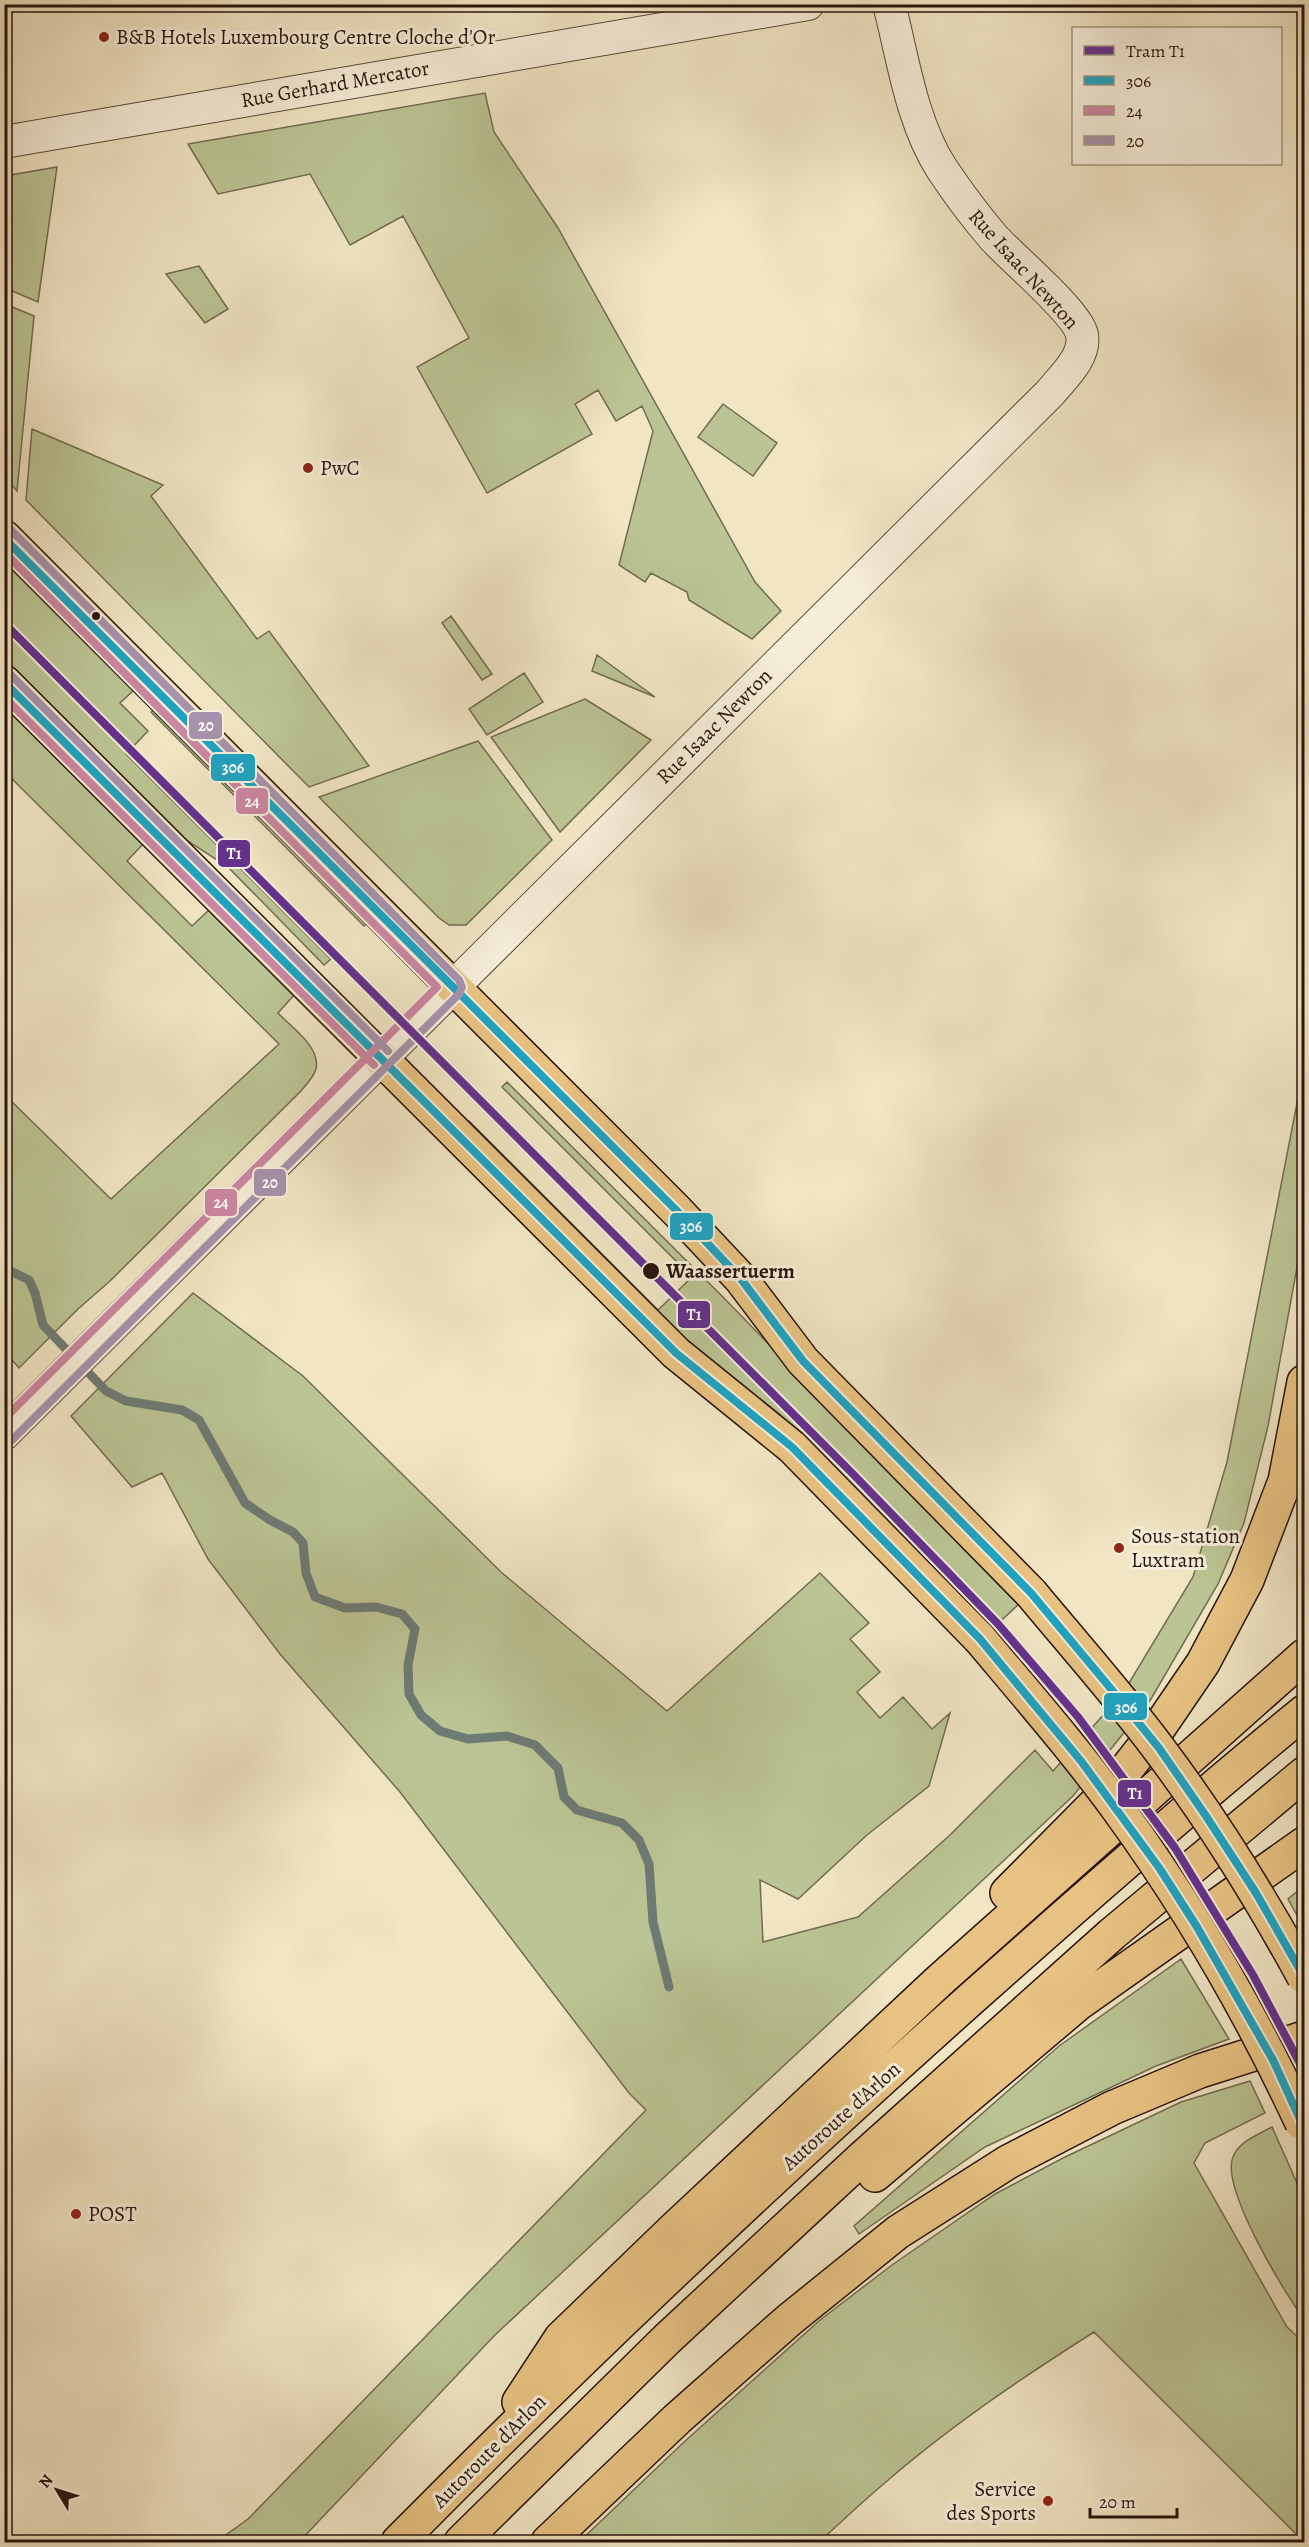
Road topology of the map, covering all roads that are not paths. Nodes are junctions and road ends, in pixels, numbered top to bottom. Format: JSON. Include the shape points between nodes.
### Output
{"nodes":[{"id":1,"x":808,"y":4,"type":"edge"},
{"id":2,"x":889,"y":4,"type":"edge"},
{"id":3,"x":4,"y":142,"type":"edge"},
{"id":4,"x":4,"y":537,"type":"edge"},
{"id":5,"x":4,"y":682,"type":"edge"},
{"id":6,"x":452,"y":987,"type":"junction"},
{"id":7,"x":381,"y":1058,"type":"junction"},
{"id":8,"x":1305,"y":1382,"type":"edge"},
{"id":9,"x":4,"y":1434,"type":"edge"},
{"id":10,"x":1305,"y":1656,"type":"edge"},
{"id":11,"x":1305,"y":1712,"type":"edge"},
{"id":12,"x":1305,"y":1774,"type":"edge"},
{"id":13,"x":1305,"y":1844,"type":"edge"},
{"id":14,"x":1305,"y":1977,"type":"edge"},
{"id":15,"x":939,"y":1981,"type":"junction"},
{"id":16,"x":1305,"y":2038,"type":"edge"},
{"id":17,"x":1303,"y":2125,"type":"edge"},
{"id":18,"x":485,"y":2454,"type":"junction"},
{"id":19,"x":398,"y":2542,"type":"edge"},
{"id":20,"x":461,"y":2542,"type":"edge"},
{"id":21,"x":473,"y":2542,"type":"edge"},
{"id":22,"x":548,"y":2542,"type":"edge"}],
"edges":[{"from":1,"to":3,"type":"street","name":"Rue Gerhard Mercator"},
{"from":2,"to":6,"type":"street","name":"Rue Isaac Newton","via":[[913,98],[940,166],[996,240],[1062,305],[1080,329],[1083,337],[1076,360],[1050,393]]},
{"from":4,"to":6,"type":"main road"},
{"from":5,"to":7,"type":"main road"},
{"from":6,"to":7,"type":"street","name":"Rue Isaac Newton"},
{"from":6,"to":14,"type":"main road","bridge":true,"via":[[678,1212],[741,1279],[803,1361],[1031,1593],[1159,1749],[1225,1845]]},
{"from":7,"to":9,"type":"street","name":"Rue Isaac Newton"},
{"from":7,"to":17,"type":"main road","bridge":true,"via":[[676,1353],[792,1447],[980,1639],[1082,1761],[1160,1869],[1236,1992]]},
{"from":8,"to":15,"type":"main road","via":[[1285,1481],[1247,1580],[1203,1663],[1113,1786],[989,1912]]},
{"from":10,"to":15,"type":"main road"},
{"from":11,"to":18,"type":"main road","name":"Autoroute d'Arlon","via":[[1077,1905],[829,2126]]},
{"from":12,"to":20,"type":"main road","via":[[1112,1934],[862,2158],[667,2339]]},
{"from":13,"to":21,"type":"main road","via":[[1079,2003],[879,2172],[583,2450]]},
{"from":15,"to":18,"type":"main road","via":[[561,2338]]},
{"from":16,"to":22,"type":"main road","via":[[1200,2071],[1112,2108],[1008,2162],[897,2232],[676,2419]]},
{"from":18,"to":19,"type":"main road","name":"Autoroute d'Arlon"}]}
